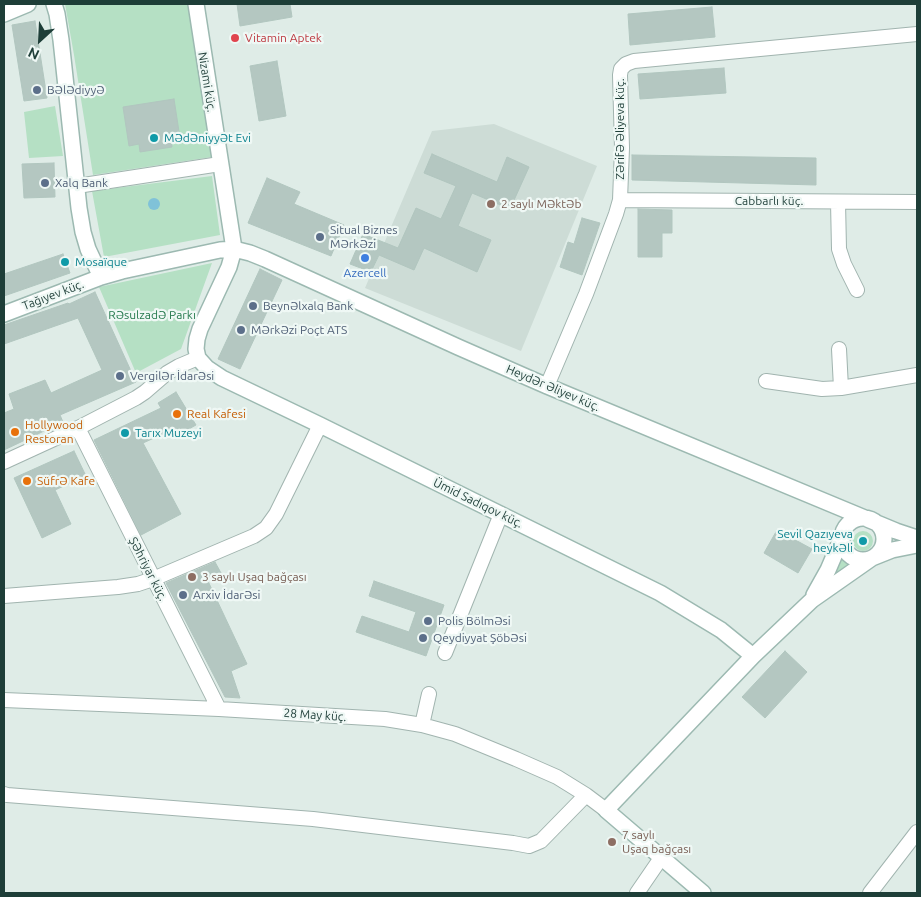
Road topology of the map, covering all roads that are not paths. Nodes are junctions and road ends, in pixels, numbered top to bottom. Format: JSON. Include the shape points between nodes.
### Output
{"nodes":[{"id":1,"x":28,"y":4,"type":"edge"},
{"id":2,"x":54,"y":4,"type":"edge"},
{"id":3,"x":196,"y":4,"type":"edge"},
{"id":4,"x":4,"y":14,"type":"edge"},
{"id":5,"x":917,"y":34,"type":"edge"},
{"id":6,"x":220,"y":164,"type":"junction"},
{"id":7,"x":77,"y":186,"type":"junction"},
{"id":8,"x":620,"y":200,"type":"junction"},
{"id":9,"x":838,"y":202,"type":"junction"},
{"id":10,"x":917,"y":202,"type":"edge"},
{"id":11,"x":234,"y":249,"type":"junction"},
{"id":12,"x":101,"y":277,"type":"junction"},
{"id":13,"x":857,"y":290,"type":"dead end"},
{"id":14,"x":4,"y":314,"type":"edge"},
{"id":15,"x":839,"y":349,"type":"dead end"},
{"id":16,"x":198,"y":358,"type":"junction"},
{"id":17,"x":917,"y":375,"type":"edge"},
{"id":18,"x":766,"y":381,"type":"dead end"},
{"id":19,"x":547,"y":386,"type":"junction"},
{"id":20,"x":840,"y":388,"type":"junction"},
{"id":21,"x":320,"y":425,"type":"junction"},
{"id":22,"x":78,"y":428,"type":"junction"},
{"id":23,"x":4,"y":462,"type":"edge"},
{"id":24,"x":501,"y":514,"type":"junction"},
{"id":25,"x":874,"y":522,"type":"junction"},
{"id":26,"x":843,"y":533,"type":"junction"},
{"id":27,"x":917,"y":538,"type":"edge"},
{"id":28,"x":917,"y":545,"type":"edge"},
{"id":29,"x":872,"y":558,"type":"junction"},
{"id":30,"x":154,"y":579,"type":"junction"},
{"id":31,"x":4,"y":596,"type":"edge"},
{"id":32,"x":812,"y":600,"type":"junction"},
{"id":33,"x":444,"y":653,"type":"dead end"},
{"id":34,"x":753,"y":656,"type":"junction"},
{"id":35,"x":429,"y":694,"type":"dead end"},
{"id":36,"x":4,"y":700,"type":"edge"},
{"id":37,"x":219,"y":709,"type":"junction"},
{"id":38,"x":422,"y":724,"type":"junction"},
{"id":39,"x":4,"y":794,"type":"edge"},
{"id":40,"x":586,"y":795,"type":"junction"},
{"id":41,"x":606,"y":810,"type":"junction"},
{"id":42,"x":917,"y":832,"type":"edge"},
{"id":43,"x":661,"y":858,"type":"junction"},
{"id":44,"x":637,"y":893,"type":"edge"},
{"id":45,"x":703,"y":893,"type":"edge"},
{"id":46,"x":870,"y":893,"type":"edge"}],
"edges":[{"from":1,"to":4,"type":"main road"},
{"from":2,"to":7,"type":"main road"},
{"from":3,"to":6,"type":"main road","name":"Nizami küç."},
{"from":5,"to":8,"type":"street","name":"Zərifə Əliyeva küç.","via":[[626,64],[620,75]]},
{"from":6,"to":7,"type":"street"},
{"from":6,"to":11,"type":"main road","name":"Nizami küç."},
{"from":7,"to":12,"type":"main road","via":[[83,232]]},
{"from":8,"to":9,"type":"street","name":"Cabbarlı küç."},
{"from":8,"to":19,"type":"street","name":"Zərifə Əliyeva küç.","via":[[586,294]]},
{"from":9,"to":10,"type":"street","name":"Cabbarlı küç."},
{"from":9,"to":13,"type":"street","via":[[839,249]]},
{"from":11,"to":12,"type":"main road","name":"Tağıyev küç."},
{"from":11,"to":16,"type":"main road","via":[[200,329],[196,349]]},
{"from":11,"to":19,"type":"main road","name":"Heydər Əliyev küç.","via":[[265,259]]},
{"from":12,"to":14,"type":"main road","name":"Tağıyev küç."},
{"from":15,"to":20,"type":"street"},
{"from":16,"to":21,"type":"main road","name":"Ümid Sadıqov küç.","via":[[222,378]]},
{"from":16,"to":22,"type":"street","via":[[167,372],[136,398]]},
{"from":17,"to":20,"type":"street"},
{"from":18,"to":20,"type":"street","via":[[822,389]]},
{"from":19,"to":25,"type":"main road","name":"Heydər Əliyev küç."},
{"from":21,"to":24,"type":"main road","name":"Ümid Sadıqov küç."},
{"from":21,"to":30,"type":"street","via":[[266,528]]},
{"from":22,"to":23,"type":"street"},
{"from":22,"to":30,"type":"street","name":"Şəhriyar küç."},
{"from":24,"to":33,"type":"street"},
{"from":24,"to":34,"type":"main road","name":"Ümid Sadıqov küç.","via":[[660,593],[721,630]]},
{"from":25,"to":26,"type":"main road","via":[[855,520]]},
{"from":25,"to":27,"type":"main road","name":"Heydər Əliyev küç."},
{"from":25,"to":29,"type":"main road","via":[[881,528],[884,540],[881,551]]},
{"from":26,"to":29,"type":"main road","via":[[843,545],[850,555],[860,560]]},
{"from":26,"to":32,"type":"main road"},
{"from":28,"to":29,"type":"main road"},
{"from":29,"to":32,"type":"main road"},
{"from":30,"to":31,"type":"street","via":[[118,587]]},
{"from":30,"to":37,"type":"street","name":"Şəhriyar küç."},
{"from":32,"to":34,"type":"main road"},
{"from":34,"to":41,"type":"main road"},
{"from":35,"to":38,"type":"street"},
{"from":36,"to":37,"type":"street","name":"28 May küç."},
{"from":37,"to":38,"type":"street","name":"28 May küç."},
{"from":38,"to":40,"type":"street","name":"28 May küç.","via":[[516,758]]},
{"from":39,"to":40,"type":"street","via":[[313,819],[530,846],[542,842]]},
{"from":40,"to":41,"type":"street","name":"28 May küç."},
{"from":41,"to":43,"type":"main road"},
{"from":42,"to":46,"type":"street"},
{"from":43,"to":44,"type":"street"},
{"from":43,"to":45,"type":"main road"}]}
